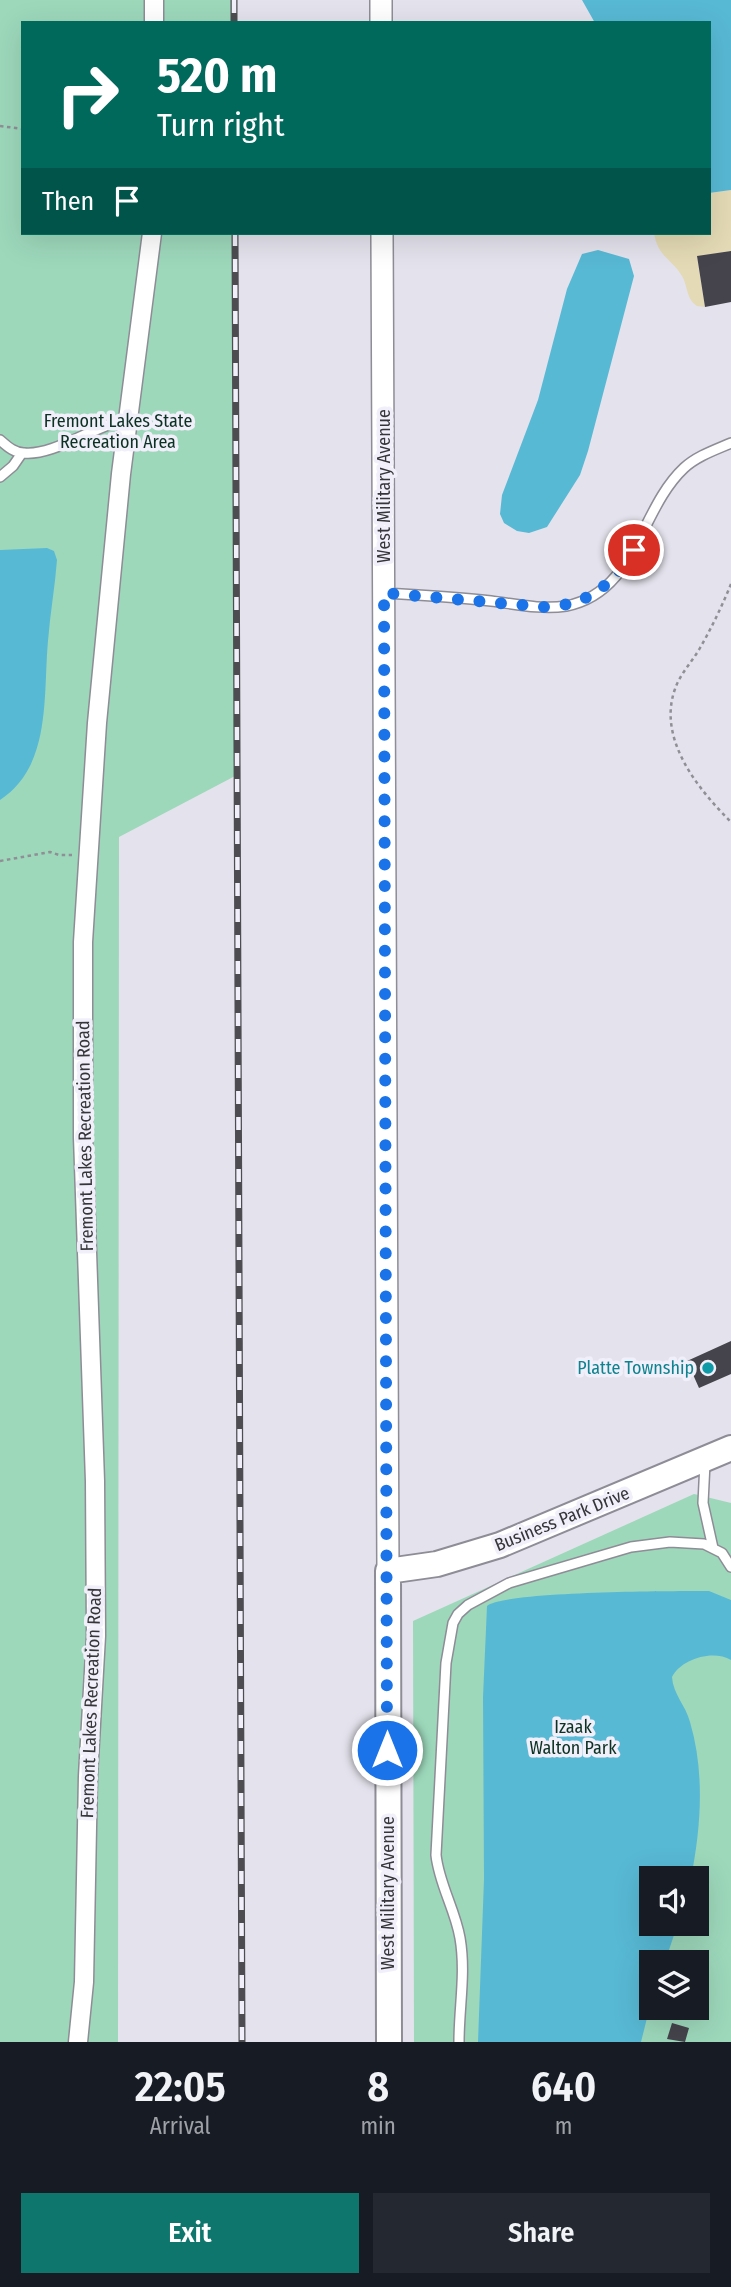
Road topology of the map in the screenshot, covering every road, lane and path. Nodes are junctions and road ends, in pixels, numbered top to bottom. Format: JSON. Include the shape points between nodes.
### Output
{"nodes":[{"id":1,"x":154,"y":0,"type":"edge"},
{"id":2,"x":381,"y":0,"type":"edge"},
{"id":3,"x":154,"y":21,"type":"edge"},
{"id":4,"x":382,"y":21,"type":"edge"},
{"id":5,"x":0,"y":126,"type":"edge"},
{"id":6,"x":21,"y":129,"type":"edge"},
{"id":7,"x":152,"y":235,"type":"edge"},
{"id":8,"x":382,"y":235,"type":"edge"},
{"id":9,"x":129,"y":419,"type":"junction"},
{"id":10,"x":0,"y":440,"type":"edge"},
{"id":11,"x":731,"y":443,"type":"edge"},
{"id":12,"x":22,"y":453,"type":"junction"},
{"id":13,"x":0,"y":477,"type":"edge"},
{"id":14,"x":731,"y":584,"type":"edge"},
{"id":15,"x":384,"y":593,"type":"junction"},
{"id":16,"x":731,"y":822,"type":"edge"},
{"id":17,"x":88,"y":855,"type":"junction"},
{"id":18,"x":0,"y":861,"type":"edge"},
{"id":19,"x":730,"y":1450,"type":"edge"},
{"id":20,"x":705,"y":1459,"type":"junction"},
{"id":21,"x":713,"y":1548,"type":"junction"},
{"id":22,"x":731,"y":1567,"type":"edge"},
{"id":23,"x":388,"y":1571,"type":"junction"},
{"id":24,"x":78,"y":2042,"type":"edge"},
{"id":25,"x":389,"y":2042,"type":"edge"},
{"id":26,"x":459,"y":2042,"type":"edge"}],
"edges":[{"from":1,"to":3,"type":"street"},
{"from":2,"to":4,"type":"street"},
{"from":5,"to":6,"type":"path"},
{"from":7,"to":9,"type":"street","name":"Fremont Lakes Recreation Road"},
{"from":8,"to":15,"type":"street","name":"West Military Avenue"},
{"from":9,"to":12,"type":"lane","via":[[41,451]]},
{"from":9,"to":17,"type":"street","name":"Fremont Lakes Recreation Road"},
{"from":10,"to":12,"type":"lane"},
{"from":11,"to":15,"type":"lane","via":[[684,468],[662,497],[620,573],[577,603],[545,607]]},
{"from":12,"to":13,"type":"lane"},
{"from":14,"to":16,"type":"path","via":[[717,618],[675,688],[671,714],[681,757]]},
{"from":15,"to":23,"type":"street","name":"West Military Avenue"},
{"from":17,"to":18,"type":"path","via":[[50,852]]},
{"from":17,"to":24,"type":"street","name":"Fremont Lakes Recreation Road","via":[[82,1076],[96,1636]]},
{"from":19,"to":20,"type":"main road","name":"Business Park Drive"},
{"from":20,"to":21,"type":"lane","via":[[703,1503]]},
{"from":20,"to":23,"type":"main road","name":"Business Park Drive","via":[[499,1545],[437,1564]]},
{"from":21,"to":22,"type":"lane"},
{"from":21,"to":26,"type":"lane","via":[[691,1542],[631,1547],[487,1593],[468,1605],[453,1623],[446,1663],[436,1854],[462,1950]]},
{"from":23,"to":25,"type":"main road","name":"West Military Avenue"}]}
